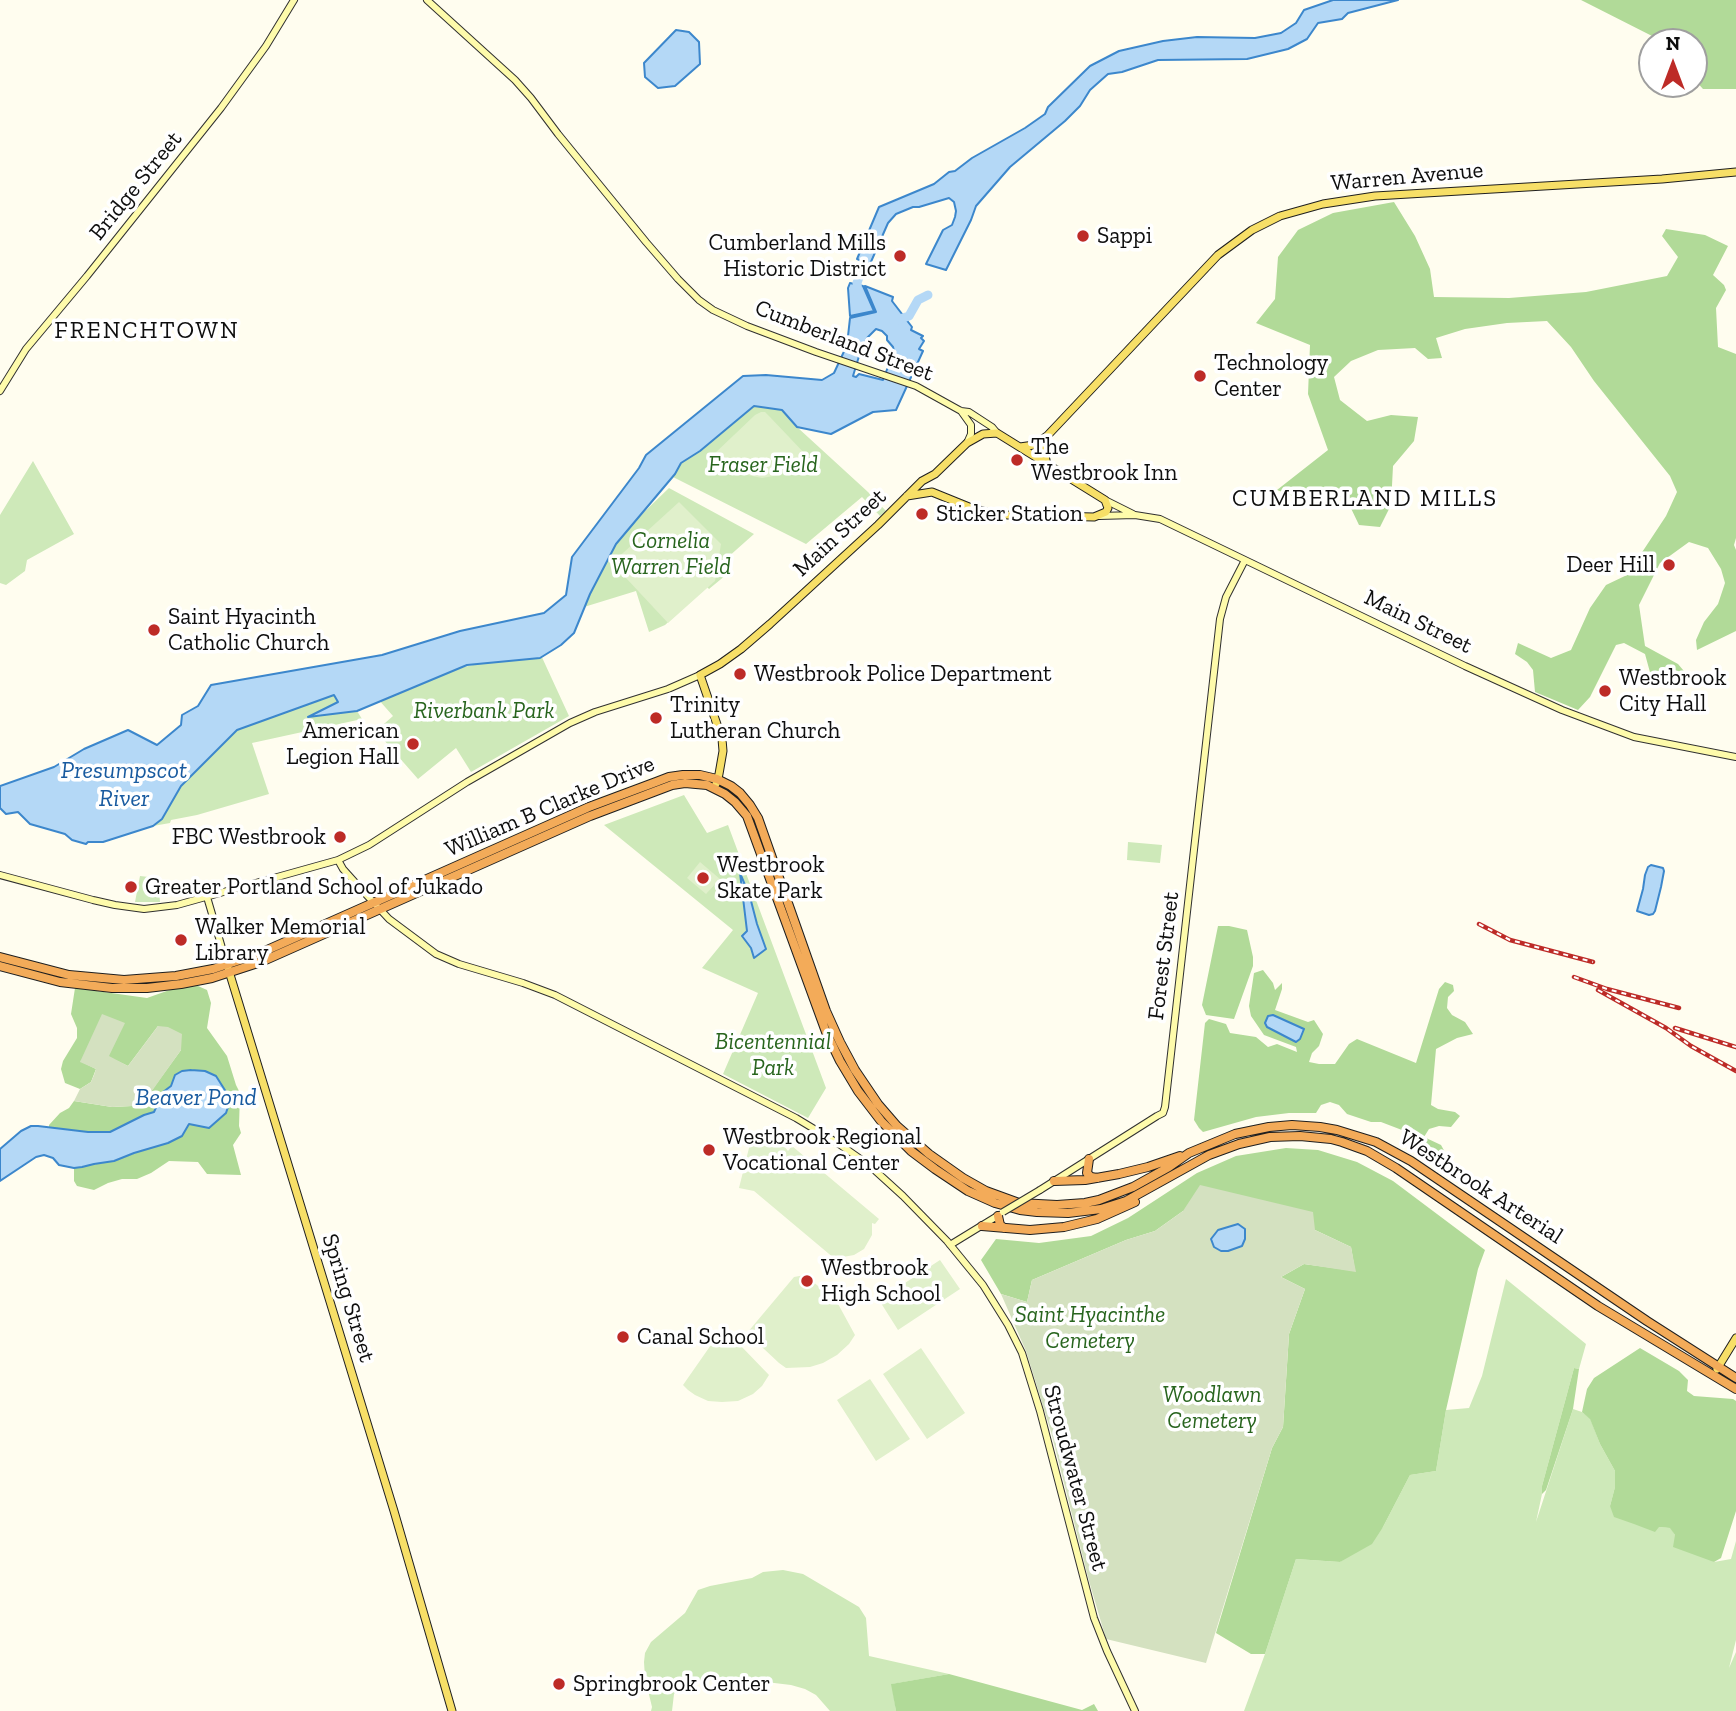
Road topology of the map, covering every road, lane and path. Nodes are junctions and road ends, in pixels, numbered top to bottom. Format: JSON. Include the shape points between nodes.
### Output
{"nodes":[{"id":1,"x":294,"y":0,"type":"edge"},
{"id":2,"x":427,"y":0,"type":"edge"},
{"id":3,"x":1736,"y":172,"type":"edge"},
{"id":4,"x":0,"y":391,"type":"edge"},
{"id":5,"x":961,"y":411,"type":"junction"},
{"id":6,"x":997,"y":433,"type":"junction"},
{"id":7,"x":1046,"y":436,"type":"junction"},
{"id":8,"x":967,"y":443,"type":"junction"},
{"id":9,"x":1019,"y":447,"type":"junction"},
{"id":10,"x":1047,"y":465,"type":"junction"},
{"id":11,"x":935,"y":474,"type":"junction"},
{"id":12,"x":932,"y":492,"type":"junction"},
{"id":13,"x":907,"y":496,"type":"junction"},
{"id":14,"x":1105,"y":500,"type":"junction"},
{"id":15,"x":1135,"y":515,"type":"junction"},
{"id":16,"x":1094,"y":517,"type":"junction"},
{"id":17,"x":1245,"y":560,"type":"junction"},
{"id":18,"x":700,"y":675,"type":"junction"},
{"id":19,"x":1736,"y":757,"type":"edge"},
{"id":20,"x":716,"y":784,"type":"junction"},
{"id":21,"x":338,"y":860,"type":"junction"},
{"id":22,"x":0,"y":875,"type":"edge"},
{"id":23,"x":206,"y":897,"type":"junction"},
{"id":24,"x":377,"y":906,"type":"junction"},
{"id":25,"x":0,"y":957,"type":"edge"},
{"id":26,"x":0,"y":966,"type":"edge"},
{"id":27,"x":228,"y":969,"type":"junction"},
{"id":28,"x":1189,"y":1153,"type":"junction"},
{"id":29,"x":1089,"y":1158,"type":"junction"},
{"id":30,"x":1097,"y":1178,"type":"junction"},
{"id":31,"x":1054,"y":1181,"type":"junction"},
{"id":32,"x":1160,"y":1183,"type":"junction"},
{"id":33,"x":1001,"y":1214,"type":"junction"},
{"id":34,"x":982,"y":1226,"type":"junction"},
{"id":35,"x":1004,"y":1228,"type":"junction"},
{"id":36,"x":950,"y":1245,"type":"junction"},
{"id":37,"x":1736,"y":1338,"type":"edge"},
{"id":38,"x":1718,"y":1367,"type":"junction"},
{"id":39,"x":1714,"y":1376,"type":"junction"},
{"id":40,"x":1736,"y":1378,"type":"edge"},
{"id":41,"x":1736,"y":1389,"type":"edge"},
{"id":42,"x":452,"y":1711,"type":"edge"},
{"id":43,"x":1135,"y":1711,"type":"edge"}],
"edges":[{"from":1,"to":4,"type":"main road","name":"Bridge Street","via":[[221,108],[26,348]]},
{"from":2,"to":5,"type":"main road","name":"Cumberland Street","via":[[515,80],[646,243],[713,310],[909,383]]},
{"from":3,"to":7,"type":"main road","name":"Warren Avenue","via":[[1375,196],[1280,216],[1240,237],[1218,255]]},
{"from":5,"to":6,"type":"main road","name":"Cumberland Street"},
{"from":5,"to":8,"type":"main road","via":[[971,425]]},
{"from":6,"to":8,"type":"main road"},
{"from":6,"to":9,"type":"main road","name":"Cumberland Street"},
{"from":7,"to":9,"type":"main road","name":"Warren Avenue","via":[[1034,445]]},
{"from":7,"to":10,"type":"main road"},
{"from":8,"to":11,"type":"main road"},
{"from":9,"to":10,"type":"main road","name":"Cumberland Street"},
{"from":10,"to":14,"type":"main road","name":"Cumberland Street"},
{"from":11,"to":12,"type":"main road"},
{"from":11,"to":13,"type":"main road"},
{"from":12,"to":13,"type":"main road","name":"Main Street"},
{"from":12,"to":16,"type":"main road","name":"Main Street","via":[[990,513]]},
{"from":13,"to":18,"type":"main road","name":"Main Street","via":[[770,624]]},
{"from":14,"to":15,"type":"main road","name":"Cumberland Street"},
{"from":14,"to":16,"type":"main road","via":[[1106,512]]},
{"from":15,"to":16,"type":"main road","name":"Main Street"},
{"from":15,"to":17,"type":"main road","name":"Main Street","via":[[1160,519]]},
{"from":17,"to":19,"type":"main road","name":"Main Street","via":[[1578,717],[1634,737]]},
{"from":17,"to":29,"type":"main road","name":"Forest Street","via":[[1220,619],[1165,1107],[1163,1113]]},
{"from":18,"to":20,"type":"main road","via":[[722,739]]},
{"from":18,"to":21,"type":"main road","name":"Main Street","via":[[570,723]]},
{"from":20,"to":24,"type":"highway","name":"William B Clarke Drive","via":[[700,775],[669,777],[589,807]]},
{"from":20,"to":28,"type":"highway","name":"Westbrook Arterial","via":[[740,793],[758,818],[826,1011],[851,1063],[887,1115],[929,1154],[999,1196],[1019,1203],[1057,1205],[1116,1194]]},
{"from":20,"to":32,"type":"highway","name":"Westbrook Arterial","via":[[747,816],[840,1061],[881,1121],[911,1151],[968,1191],[1037,1213],[1101,1209]]},
{"from":21,"to":23,"type":"main road","name":"Main Street"},
{"from":21,"to":24,"type":"main road","name":"Stroudwater Street"},
{"from":22,"to":23,"type":"main road","name":"Main Street","via":[[144,909]]},
{"from":23,"to":27,"type":"main road","name":"Spring Street"},
{"from":24,"to":27,"type":"highway","name":"William B Clarke Drive","via":[[261,962]]},
{"from":24,"to":36,"type":"main road","name":"Stroudwater Street","via":[[444,959],[555,995],[796,1118],[869,1165]]},
{"from":25,"to":27,"type":"highway","name":"William B Clarke Drive","via":[[69,975],[124,980]]},
{"from":26,"to":27,"type":"highway","name":"William B Clarke Drive","via":[[60,982],[112,988],[181,984]]},
{"from":27,"to":42,"type":"main road","name":"Spring Street"},
{"from":28,"to":30,"type":"highway"},
{"from":28,"to":38,"type":"highway","name":"Westbrook Arterial","via":[[1235,1134],[1280,1126],[1329,1128],[1376,1142],[1419,1166]]},
{"from":29,"to":30,"type":"highway","via":[[1087,1172]]},
{"from":29,"to":31,"type":"main road","name":"Forest Street"},
{"from":30,"to":31,"type":"highway"},
{"from":31,"to":33,"type":"main road","name":"Forest Street","bridge":true},
{"from":32,"to":35,"type":"highway","via":[[1124,1208],[1086,1222],[1041,1229]]},
{"from":32,"to":39,"type":"highway","name":"Westbrook Arterial","via":[[1209,1155],[1254,1140],[1300,1136],[1342,1142],[1396,1168],[1598,1306]]},
{"from":33,"to":34,"type":"main road","name":"Forest Street"},
{"from":33,"to":35,"type":"highway"},
{"from":34,"to":35,"type":"highway"},
{"from":34,"to":36,"type":"main road","name":"Forest Street"},
{"from":36,"to":43,"type":"main road","name":"Stroudwater Street","via":[[983,1285],[1023,1356],[1094,1618]]},
{"from":37,"to":38,"type":"main road"},
{"from":38,"to":39,"type":"main road"},
{"from":38,"to":40,"type":"highway","name":"Westbrook Arterial"},
{"from":39,"to":41,"type":"highway","name":"Westbrook Arterial"}]}
